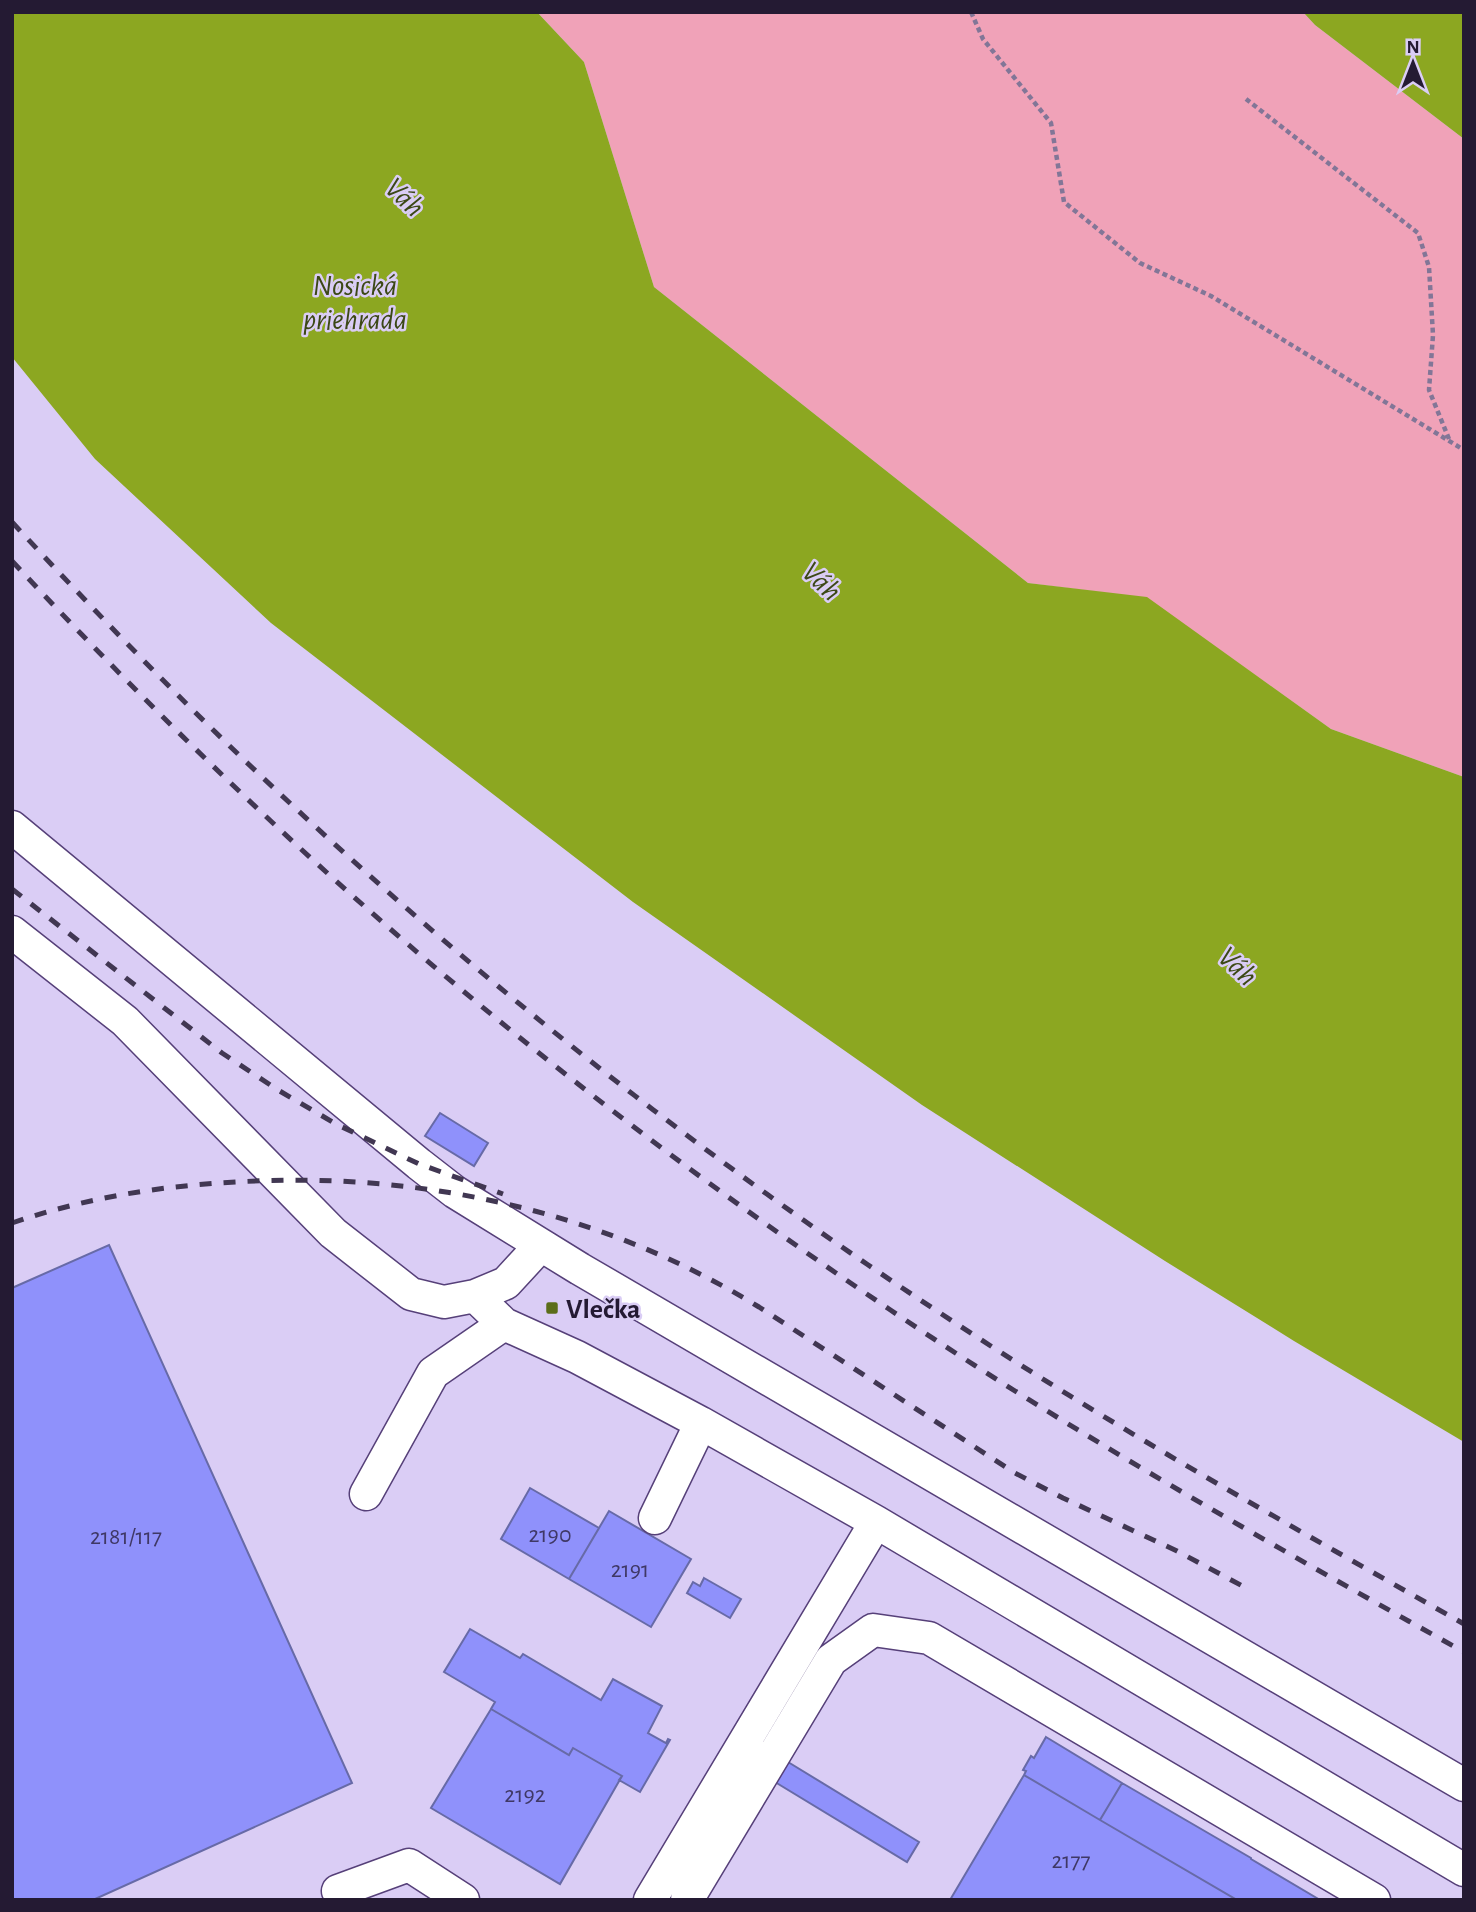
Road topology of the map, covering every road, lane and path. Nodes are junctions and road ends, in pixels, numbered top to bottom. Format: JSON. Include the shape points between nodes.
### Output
{"nodes":[{"id":1,"x":971,"y":12,"type":"edge"},
{"id":2,"x":1246,"y":99,"type":"dead end"},
{"id":3,"x":1449,"y":439,"type":"junction"},
{"id":4,"x":1464,"y":450,"type":"edge"},
{"id":5,"x":12,"y":827,"type":"edge"},
{"id":6,"x":12,"y":932,"type":"edge"},
{"id":7,"x":540,"y":1246,"type":"junction"},
{"id":8,"x":475,"y":1296,"type":"junction"},
{"id":9,"x":504,"y":1324,"type":"junction"},
{"id":10,"x":701,"y":1423,"type":"junction"},
{"id":11,"x":366,"y":1493,"type":"dead end"},
{"id":12,"x":655,"y":1518,"type":"dead end"},
{"id":13,"x":876,"y":1522,"type":"junction"},
{"id":14,"x":1464,"y":1785,"type":"edge"},
{"id":15,"x":1464,"y":1870,"type":"edge"},
{"id":16,"x":338,"y":1891,"type":"dead end"},
{"id":17,"x":463,"y":1900,"type":"edge"},
{"id":18,"x":650,"y":1900,"type":"edge"},
{"id":19,"x":687,"y":1900,"type":"edge"},
{"id":20,"x":1374,"y":1900,"type":"edge"}],
"edges":[{"from":1,"to":3,"type":"path","via":[[983,38],[1051,123],[1065,202],[1140,263],[1211,296]]},
{"from":2,"to":3,"type":"path","via":[[1418,233],[1429,267],[1433,335],[1429,390]]},
{"from":3,"to":4,"type":"path"},
{"from":5,"to":7,"type":"street","via":[[419,1164]]},
{"from":6,"to":8,"type":"street","via":[[125,1021],[352,1248],[411,1294],[444,1302]]},
{"from":7,"to":8,"type":"street","via":[[506,1283]]},
{"from":7,"to":14,"type":"street"},
{"from":8,"to":9,"type":"street"},
{"from":9,"to":10,"type":"street"},
{"from":9,"to":11,"type":"street","via":[[433,1373]]},
{"from":10,"to":12,"type":"street"},
{"from":10,"to":13,"type":"street"},
{"from":13,"to":15,"type":"street"},
{"from":13,"to":18,"type":"street"},
{"from":16,"to":17,"type":"street","via":[[409,1865]]},
{"from":19,"to":20,"type":"street","via":[[831,1660],[873,1630],[929,1638]]}]}
